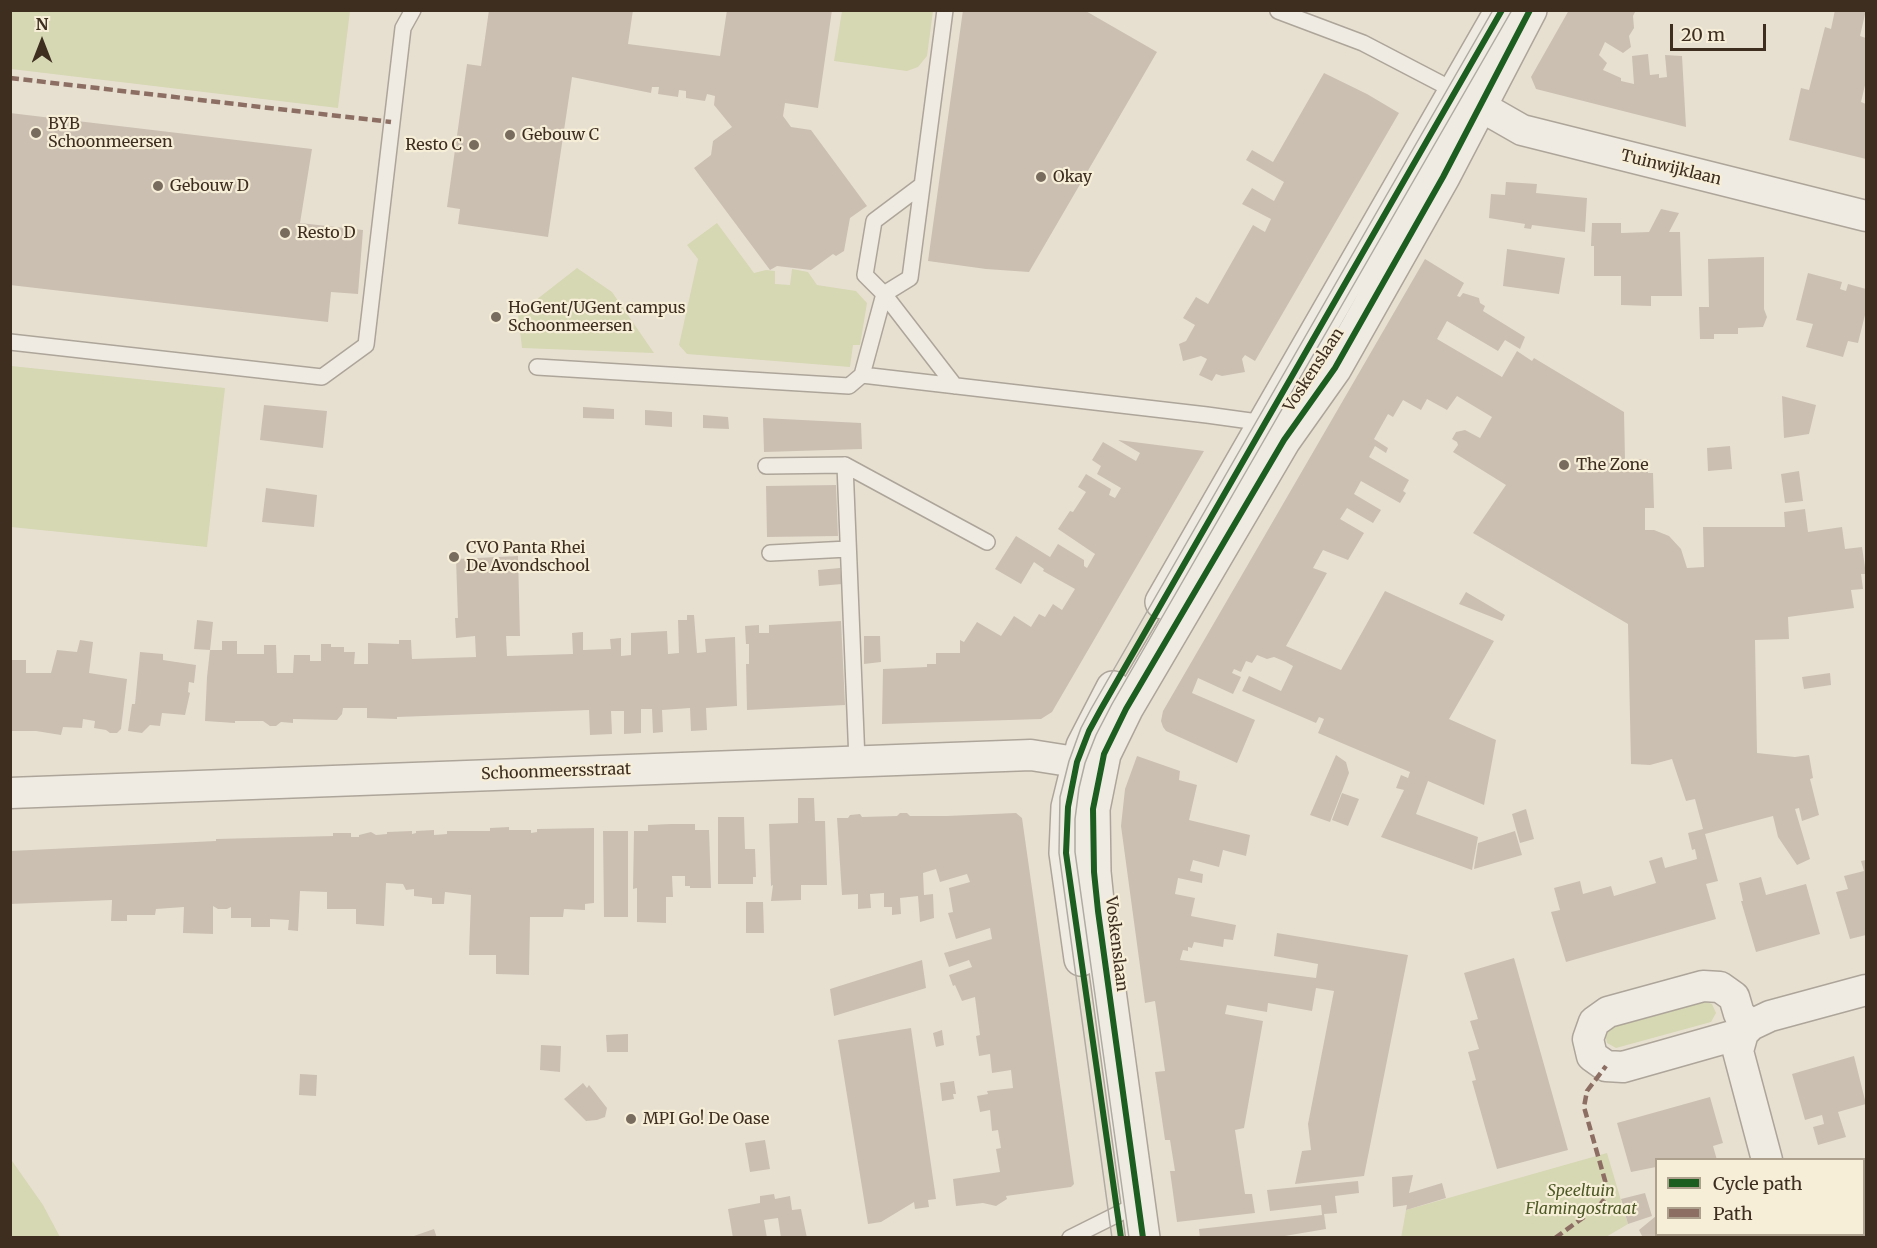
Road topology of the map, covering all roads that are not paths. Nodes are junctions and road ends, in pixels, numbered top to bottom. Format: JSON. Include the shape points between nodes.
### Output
{"nodes":[{"id":1,"x":413,"y":10,"type":"edge"},
{"id":2,"x":945,"y":10,"type":"edge"},
{"id":3,"x":1502,"y":10,"type":"edge"},
{"id":4,"x":1530,"y":10,"type":"edge"},
{"id":5,"x":1278,"y":11,"type":"edge"},
{"id":6,"x":1468,"y":99,"type":"junction"},
{"id":7,"x":922,"y":185,"type":"junction"},
{"id":8,"x":1866,"y":216,"type":"edge"},
{"id":9,"x":884,"y":294,"type":"junction"},
{"id":10,"x":10,"y":342,"type":"edge"},
{"id":11,"x":537,"y":367,"type":"dead end"},
{"id":12,"x":862,"y":375,"type":"junction"},
{"id":13,"x":955,"y":386,"type":"junction"},
{"id":14,"x":1265,"y":423,"type":"junction"},
{"id":15,"x":845,"y":465,"type":"junction"},
{"id":16,"x":766,"y":466,"type":"dead end"},
{"id":17,"x":987,"y":542,"type":"dead end"},
{"id":18,"x":848,"y":549,"type":"junction"},
{"id":19,"x":770,"y":553,"type":"dead end"},
{"id":20,"x":857,"y":761,"type":"junction"},
{"id":21,"x":1089,"y":764,"type":"junction"},
{"id":22,"x":10,"y":793,"type":"edge"},
{"id":23,"x":1866,"y":990,"type":"edge"},
{"id":24,"x":1747,"y":1029,"type":"junction"},
{"id":25,"x":1766,"y":1158,"type":"edge"},
{"id":26,"x":1125,"y":1219,"type":"edge"},
{"id":27,"x":1070,"y":1238,"type":"edge"},
{"id":28,"x":1143,"y":1238,"type":"edge"}],
"edges":[{"from":1,"to":10,"type":"lane","via":[[403,28],[366,345],[322,378]]},
{"from":2,"to":7,"type":"lane"},
{"from":3,"to":6,"type":"street","name":"Voskenslaan"},
{"from":4,"to":6,"type":"street","name":"Voskenslaan"},
{"from":5,"to":6,"type":"lane","via":[[1363,43]]},
{"from":6,"to":8,"type":"street","name":"Tuinwijklaan","via":[[1522,130]]},
{"from":6,"to":14,"type":"street","name":"Voskenslaan"},
{"from":6,"to":21,"type":"street","name":"Voskenslaan","via":[[1443,177],[1335,368],[1284,440],[1109,742]]},
{"from":7,"to":9,"type":"lane","via":[[910,278]]},
{"from":7,"to":9,"type":"lane","via":[[874,221],[865,275]]},
{"from":9,"to":12,"type":"lane"},
{"from":9,"to":13,"type":"lane"},
{"from":11,"to":12,"type":"lane","via":[[849,386]]},
{"from":12,"to":13,"type":"lane"},
{"from":13,"to":14,"type":"lane"},
{"from":14,"to":21,"type":"street","name":"Voskenslaan","via":[[1089,731]]},
{"from":15,"to":16,"type":"lane"},
{"from":15,"to":17,"type":"lane"},
{"from":15,"to":18,"type":"lane"},
{"from":18,"to":19,"type":"lane"},
{"from":18,"to":20,"type":"lane"},
{"from":20,"to":21,"type":"street","name":"Schoonmeersstraat","via":[[1031,755]]},
{"from":20,"to":22,"type":"street","name":"Schoonmeersstraat"},
{"from":21,"to":26,"type":"street","name":"Voskenslaan"},
{"from":23,"to":24,"type":"street","via":[[1770,1016]]},
{"from":24,"to":24,"type":"street","via":[[1734,997],[1720,987],[1703,986],[1608,1012],[1594,1022],[1587,1039],[1592,1056],[1606,1066],[1623,1067]]},
{"from":24,"to":25,"type":"street","via":[[1738,1051]]},
{"from":26,"to":27,"type":"lane"},
{"from":26,"to":28,"type":"street","name":"Voskenslaan"}]}
